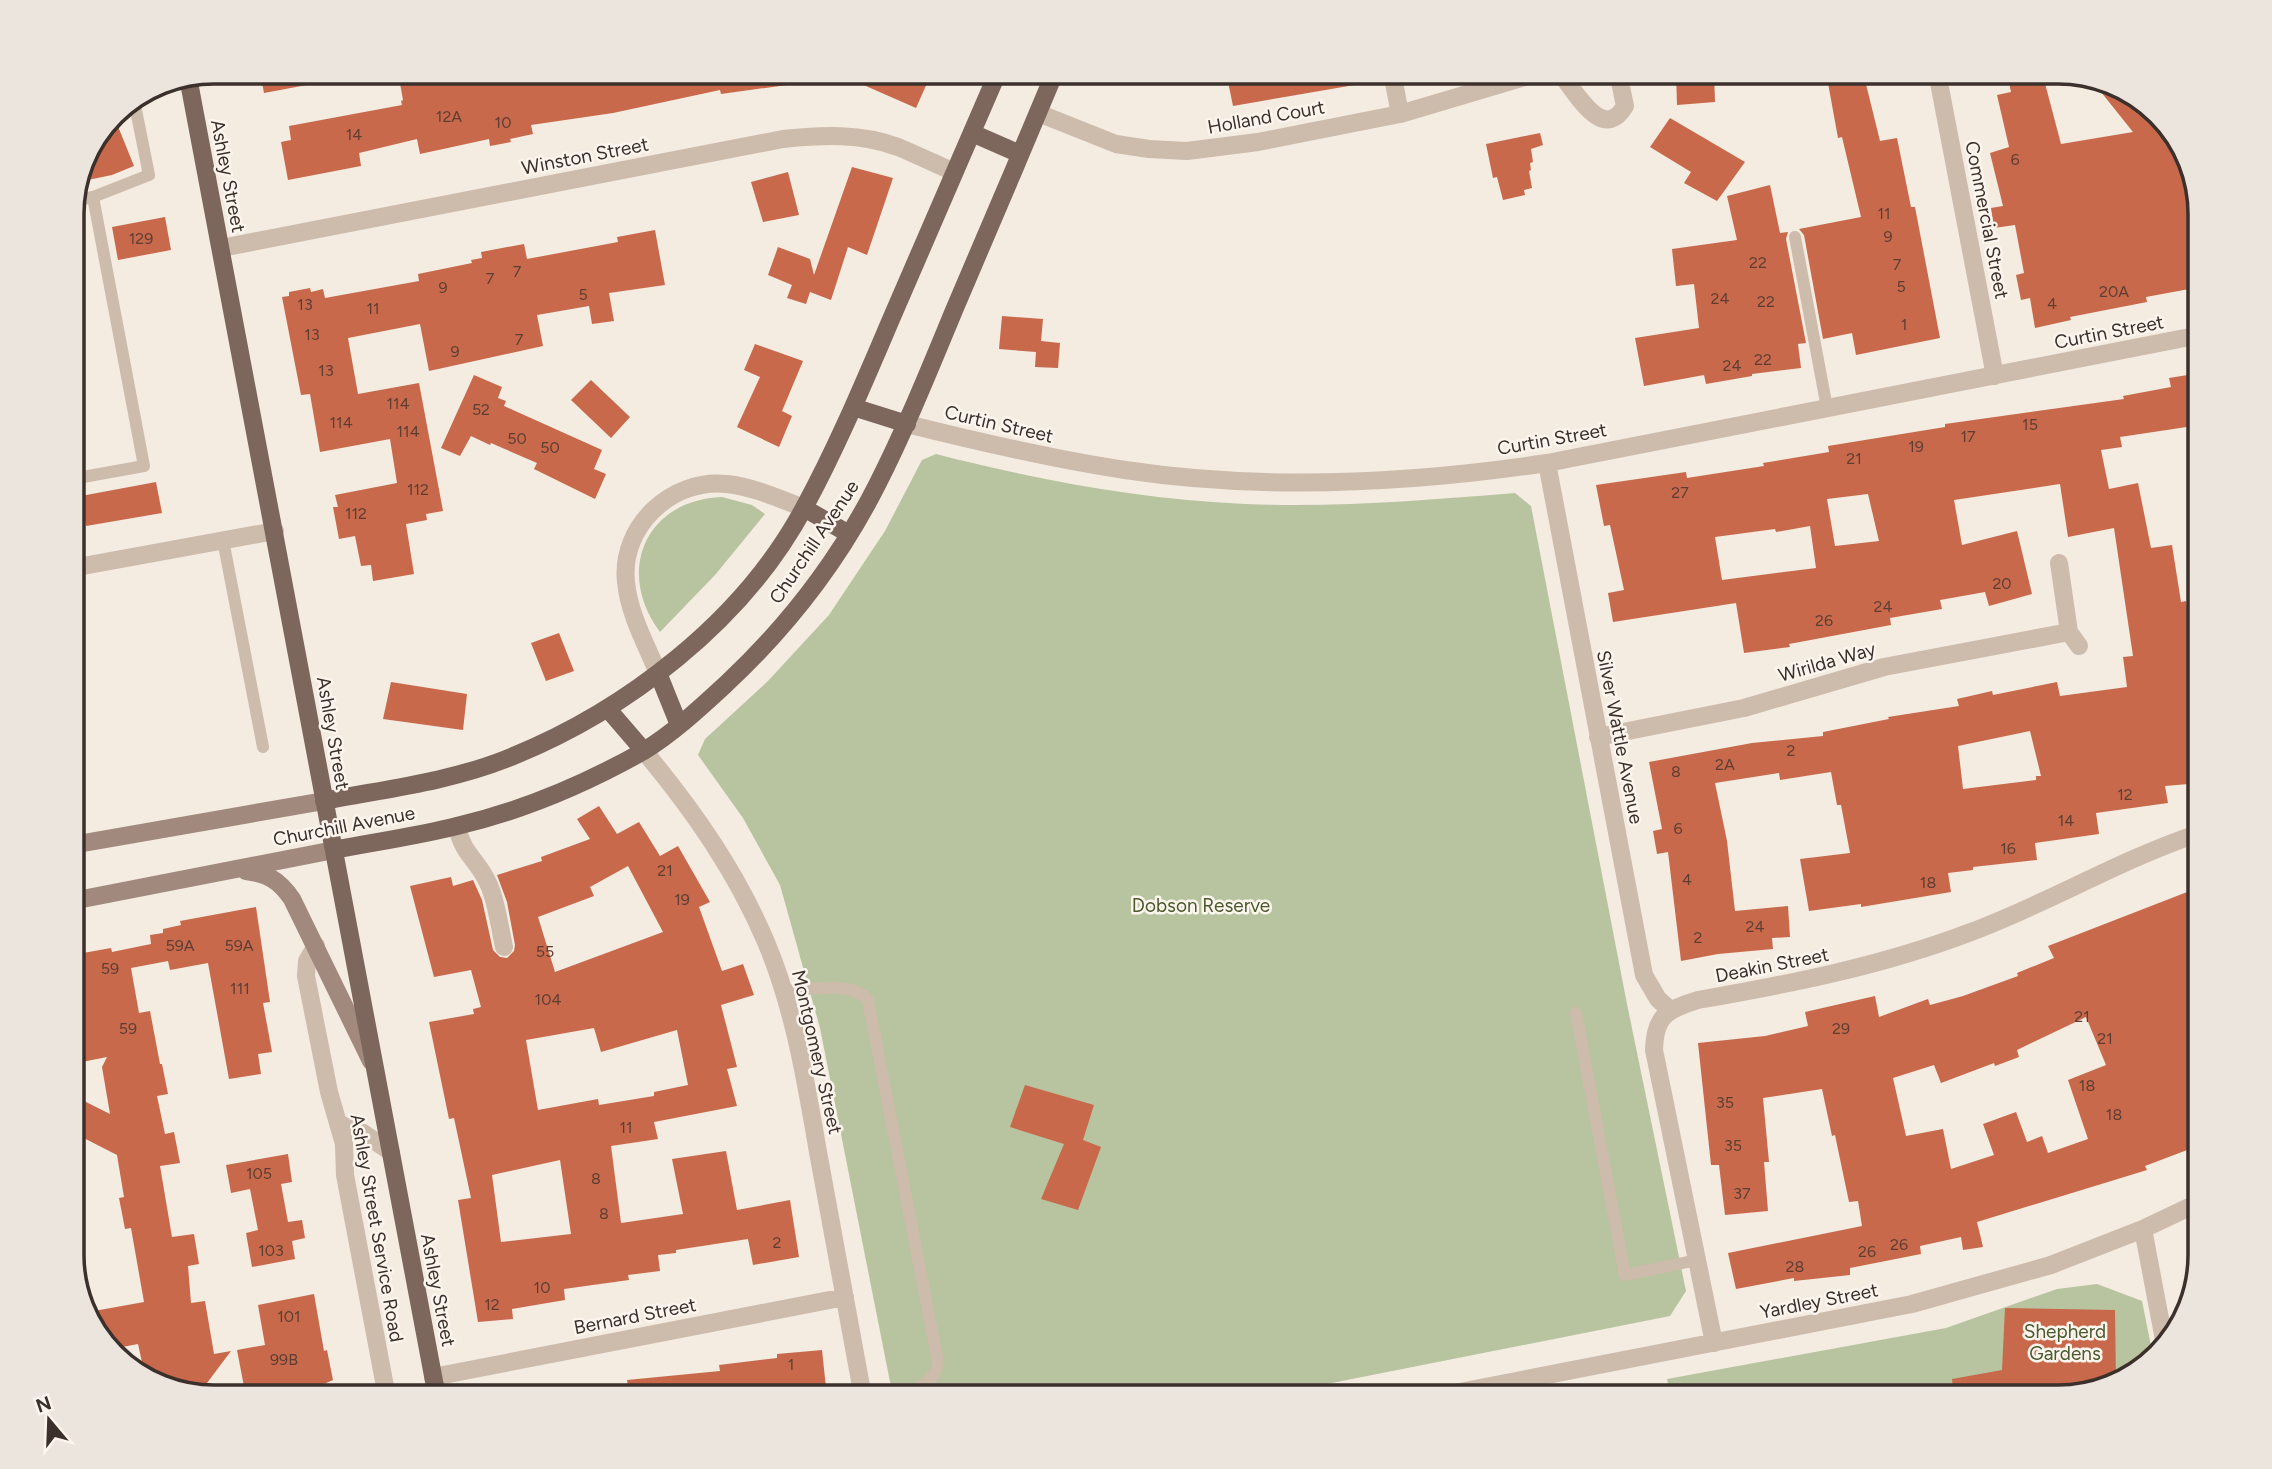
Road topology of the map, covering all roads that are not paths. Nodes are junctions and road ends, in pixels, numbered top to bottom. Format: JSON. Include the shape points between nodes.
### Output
{"nodes":[{"id":1,"x":993,"y":84,"type":"edge"},
{"id":2,"x":1050,"y":84,"type":"edge"},
{"id":3,"x":1394,"y":84,"type":"edge"},
{"id":4,"x":1501,"y":84,"type":"edge"},
{"id":5,"x":1568,"y":84,"type":"edge"},
{"id":6,"x":1620,"y":84,"type":"edge"},
{"id":7,"x":1939,"y":84,"type":"edge"},
{"id":8,"x":190,"y":86,"type":"edge"},
{"id":9,"x":136,"y":110,"type":"edge"},
{"id":10,"x":1038,"y":113,"type":"junction"},
{"id":11,"x":1400,"y":114,"type":"junction"},
{"id":12,"x":972,"y":133,"type":"junction"},
{"id":13,"x":1020,"y":155,"type":"junction"},
{"id":14,"x":954,"y":172,"type":"junction"},
{"id":15,"x":93,"y":197,"type":"junction"},
{"id":16,"x":85,"y":199,"type":"edge"},
{"id":17,"x":1795,"y":237,"type":"dead end"},
{"id":18,"x":220,"y":248,"type":"junction"},
{"id":19,"x":2188,"y":337,"type":"edge"},
{"id":20,"x":1995,"y":376,"type":"junction"},
{"id":21,"x":853,"y":407,"type":"junction"},
{"id":22,"x":1827,"y":408,"type":"junction"},
{"id":23,"x":907,"y":424,"type":"junction"},
{"id":24,"x":1547,"y":463,"type":"junction"},
{"id":25,"x":84,"y":477,"type":"edge"},
{"id":26,"x":804,"y":508,"type":"junction"},
{"id":27,"x":275,"y":531,"type":"junction"},
{"id":28,"x":849,"y":534,"type":"junction"},
{"id":29,"x":223,"y":540,"type":"junction"},
{"id":30,"x":2059,"y":563,"type":"dead end"},
{"id":31,"x":84,"y":566,"type":"edge"},
{"id":32,"x":658,"y":673,"type":"junction"},
{"id":33,"x":607,"y":708,"type":"junction"},
{"id":34,"x":679,"y":725,"type":"junction"},
{"id":35,"x":1598,"y":737,"type":"junction"},
{"id":36,"x":263,"y":747,"type":"dead end"},
{"id":37,"x":644,"y":751,"type":"junction"},
{"id":38,"x":324,"y":801,"type":"junction"},
{"id":39,"x":457,"y":826,"type":"junction"},
{"id":40,"x":2188,"y":837,"type":"edge"},
{"id":41,"x":84,"y":843,"type":"edge"},
{"id":42,"x":334,"y":850,"type":"junction"},
{"id":43,"x":235,"y":869,"type":"junction"},
{"id":44,"x":84,"y":899,"type":"edge"},
{"id":45,"x":316,"y":946,"type":"junction"},
{"id":46,"x":504,"y":947,"type":"dead end"},
{"id":47,"x":783,"y":991,"type":"junction"},
{"id":48,"x":1670,"y":1010,"type":"junction"},
{"id":49,"x":1576,"y":1013,"type":"dead end"},
{"id":50,"x":376,"y":1071,"type":"junction"},
{"id":51,"x":339,"y":1124,"type":"junction"},
{"id":52,"x":391,"y":1152,"type":"junction"},
{"id":53,"x":2188,"y":1208,"type":"edge"},
{"id":54,"x":2143,"y":1229,"type":"junction"},
{"id":55,"x":1697,"y":1260,"type":"junction"},
{"id":56,"x":845,"y":1297,"type":"junction"},
{"id":57,"x":2163,"y":1332,"type":"edge"},
{"id":58,"x":1714,"y":1343,"type":"junction"},
{"id":59,"x":433,"y":1377,"type":"junction"},
{"id":60,"x":385,"y":1385,"type":"edge"},
{"id":61,"x":435,"y":1385,"type":"edge"},
{"id":62,"x":861,"y":1385,"type":"edge"},
{"id":63,"x":922,"y":1385,"type":"edge"},
{"id":64,"x":1496,"y":1385,"type":"edge"}],
"edges":[{"from":1,"to":12,"type":"main road","name":"Churchill Avenue"},
{"from":2,"to":10,"type":"main road","name":"Churchill Avenue"},
{"from":3,"to":11,"type":"street"},
{"from":4,"to":11,"type":"street","name":"Holland Court"},
{"from":5,"to":6,"type":"street","via":[[1589,111],[1611,119],[1625,106]]},
{"from":7,"to":20,"type":"street","name":"Commercial Street"},
{"from":8,"to":18,"type":"main road","name":"Ashley Street"},
{"from":9,"to":15,"type":"lane","via":[[149,175]]},
{"from":10,"to":11,"type":"street","name":"Holland Court","via":[[1116,144],[1187,151]]},
{"from":10,"to":13,"type":"main road","name":"Churchill Avenue"},
{"from":12,"to":13,"type":"main road"},
{"from":12,"to":14,"type":"main road","name":"Churchill Avenue"},
{"from":13,"to":23,"type":"main road","name":"Churchill Avenue"},
{"from":14,"to":18,"type":"street","name":"Winston Street","via":[[864,138],[783,139]]},
{"from":14,"to":21,"type":"main road","name":"Churchill Avenue"},
{"from":15,"to":16,"type":"lane"},
{"from":15,"to":25,"type":"lane","via":[[144,466]]},
{"from":17,"to":22,"type":"lane"},
{"from":18,"to":27,"type":"main road","name":"Ashley Street"},
{"from":19,"to":20,"type":"street","name":"Curtin Street"},
{"from":20,"to":22,"type":"street","name":"Curtin Street"},
{"from":21,"to":23,"type":"main road"},
{"from":21,"to":26,"type":"main road","name":"Churchill Avenue"},
{"from":22,"to":24,"type":"street","name":"Curtin Street"},
{"from":23,"to":24,"type":"street","name":"Curtin Street","via":[[1062,460],[1235,480],[1404,480]]},
{"from":23,"to":28,"type":"main road","name":"Churchill Avenue"},
{"from":24,"to":35,"type":"street","name":"Silver Wattle Avenue"},
{"from":26,"to":28,"type":"main road"},
{"from":26,"to":32,"type":"main road","name":"Churchill Avenue","via":[[742,594],[703,636]]},
{"from":26,"to":32,"type":"street","via":[[744,488],[709,485],[674,494],[644,519],[627,558],[625,579],[632,613]]},
{"from":27,"to":29,"type":"street"},
{"from":27,"to":38,"type":"main road","name":"Ashley Street"},
{"from":28,"to":34,"type":"main road","name":"Churchill Avenue","via":[[779,631]]},
{"from":29,"to":31,"type":"street"},
{"from":29,"to":36,"type":"lane"},
{"from":30,"to":35,"type":"street","name":"Wirilda Way","via":[[2074,639],[1884,667],[1744,708]]},
{"from":32,"to":33,"type":"main road","name":"Churchill Avenue"},
{"from":32,"to":34,"type":"main road"},
{"from":33,"to":37,"type":"main road"},
{"from":33,"to":38,"type":"main road","name":"Churchill Avenue","via":[[553,739],[455,776]]},
{"from":34,"to":37,"type":"main road","name":"Churchill Avenue"},
{"from":35,"to":48,"type":"street","name":"Silver Wattle Avenue","via":[[1644,975]]},
{"from":37,"to":39,"type":"main road","name":"Churchill Avenue","via":[[549,797]]},
{"from":37,"to":47,"type":"street","name":"Montgomery Street","via":[[729,869],[767,944]]},
{"from":38,"to":41,"type":"main road","name":"Churchill Avenue"},
{"from":38,"to":42,"type":"main road","name":"Ashley Street"},
{"from":39,"to":42,"type":"main road","name":"Churchill Avenue"},
{"from":39,"to":46,"type":"street","via":[[459,839],[488,883]]},
{"from":40,"to":48,"type":"street","name":"Deakin Street","via":[[1934,946],[1830,975],[1698,1000]]},
{"from":42,"to":43,"type":"main road","name":"Churchill Avenue"},
{"from":42,"to":50,"type":"main road","name":"Ashley Street"},
{"from":43,"to":44,"type":"main road","name":"Churchill Avenue"},
{"from":43,"to":45,"type":"main road","via":[[266,874],[281,884]]},
{"from":45,"to":50,"type":"main road"},
{"from":45,"to":51,"type":"street","name":"Ashley Street Service Road","via":[[307,961],[306,976]]},
{"from":47,"to":56,"type":"street","name":"Montgomery Street","via":[[808,1095]]},
{"from":47,"to":63,"type":"lane","via":[[847,988],[869,1000],[938,1362],[934,1376]]},
{"from":48,"to":55,"type":"street","via":[[1656,1028],[1654,1050]]},
{"from":49,"to":55,"type":"lane","via":[[1625,1275]]},
{"from":50,"to":52,"type":"main road","name":"Ashley Street"},
{"from":51,"to":52,"type":"street"},
{"from":51,"to":60,"type":"street","name":"Ashley Street Service Road"},
{"from":52,"to":59,"type":"main road","name":"Ashley Street"},
{"from":53,"to":54,"type":"street","name":"Yardley Street"},
{"from":54,"to":57,"type":"street"},
{"from":54,"to":58,"type":"street","name":"Yardley Street","via":[[2051,1265],[1977,1287]]},
{"from":55,"to":58,"type":"street"},
{"from":56,"to":59,"type":"street","name":"Bernard Street"},
{"from":56,"to":62,"type":"street","name":"Montgomery Street"},
{"from":58,"to":64,"type":"street","name":"Yardley Street"},
{"from":59,"to":61,"type":"main road","name":"Ashley Street"}]}
